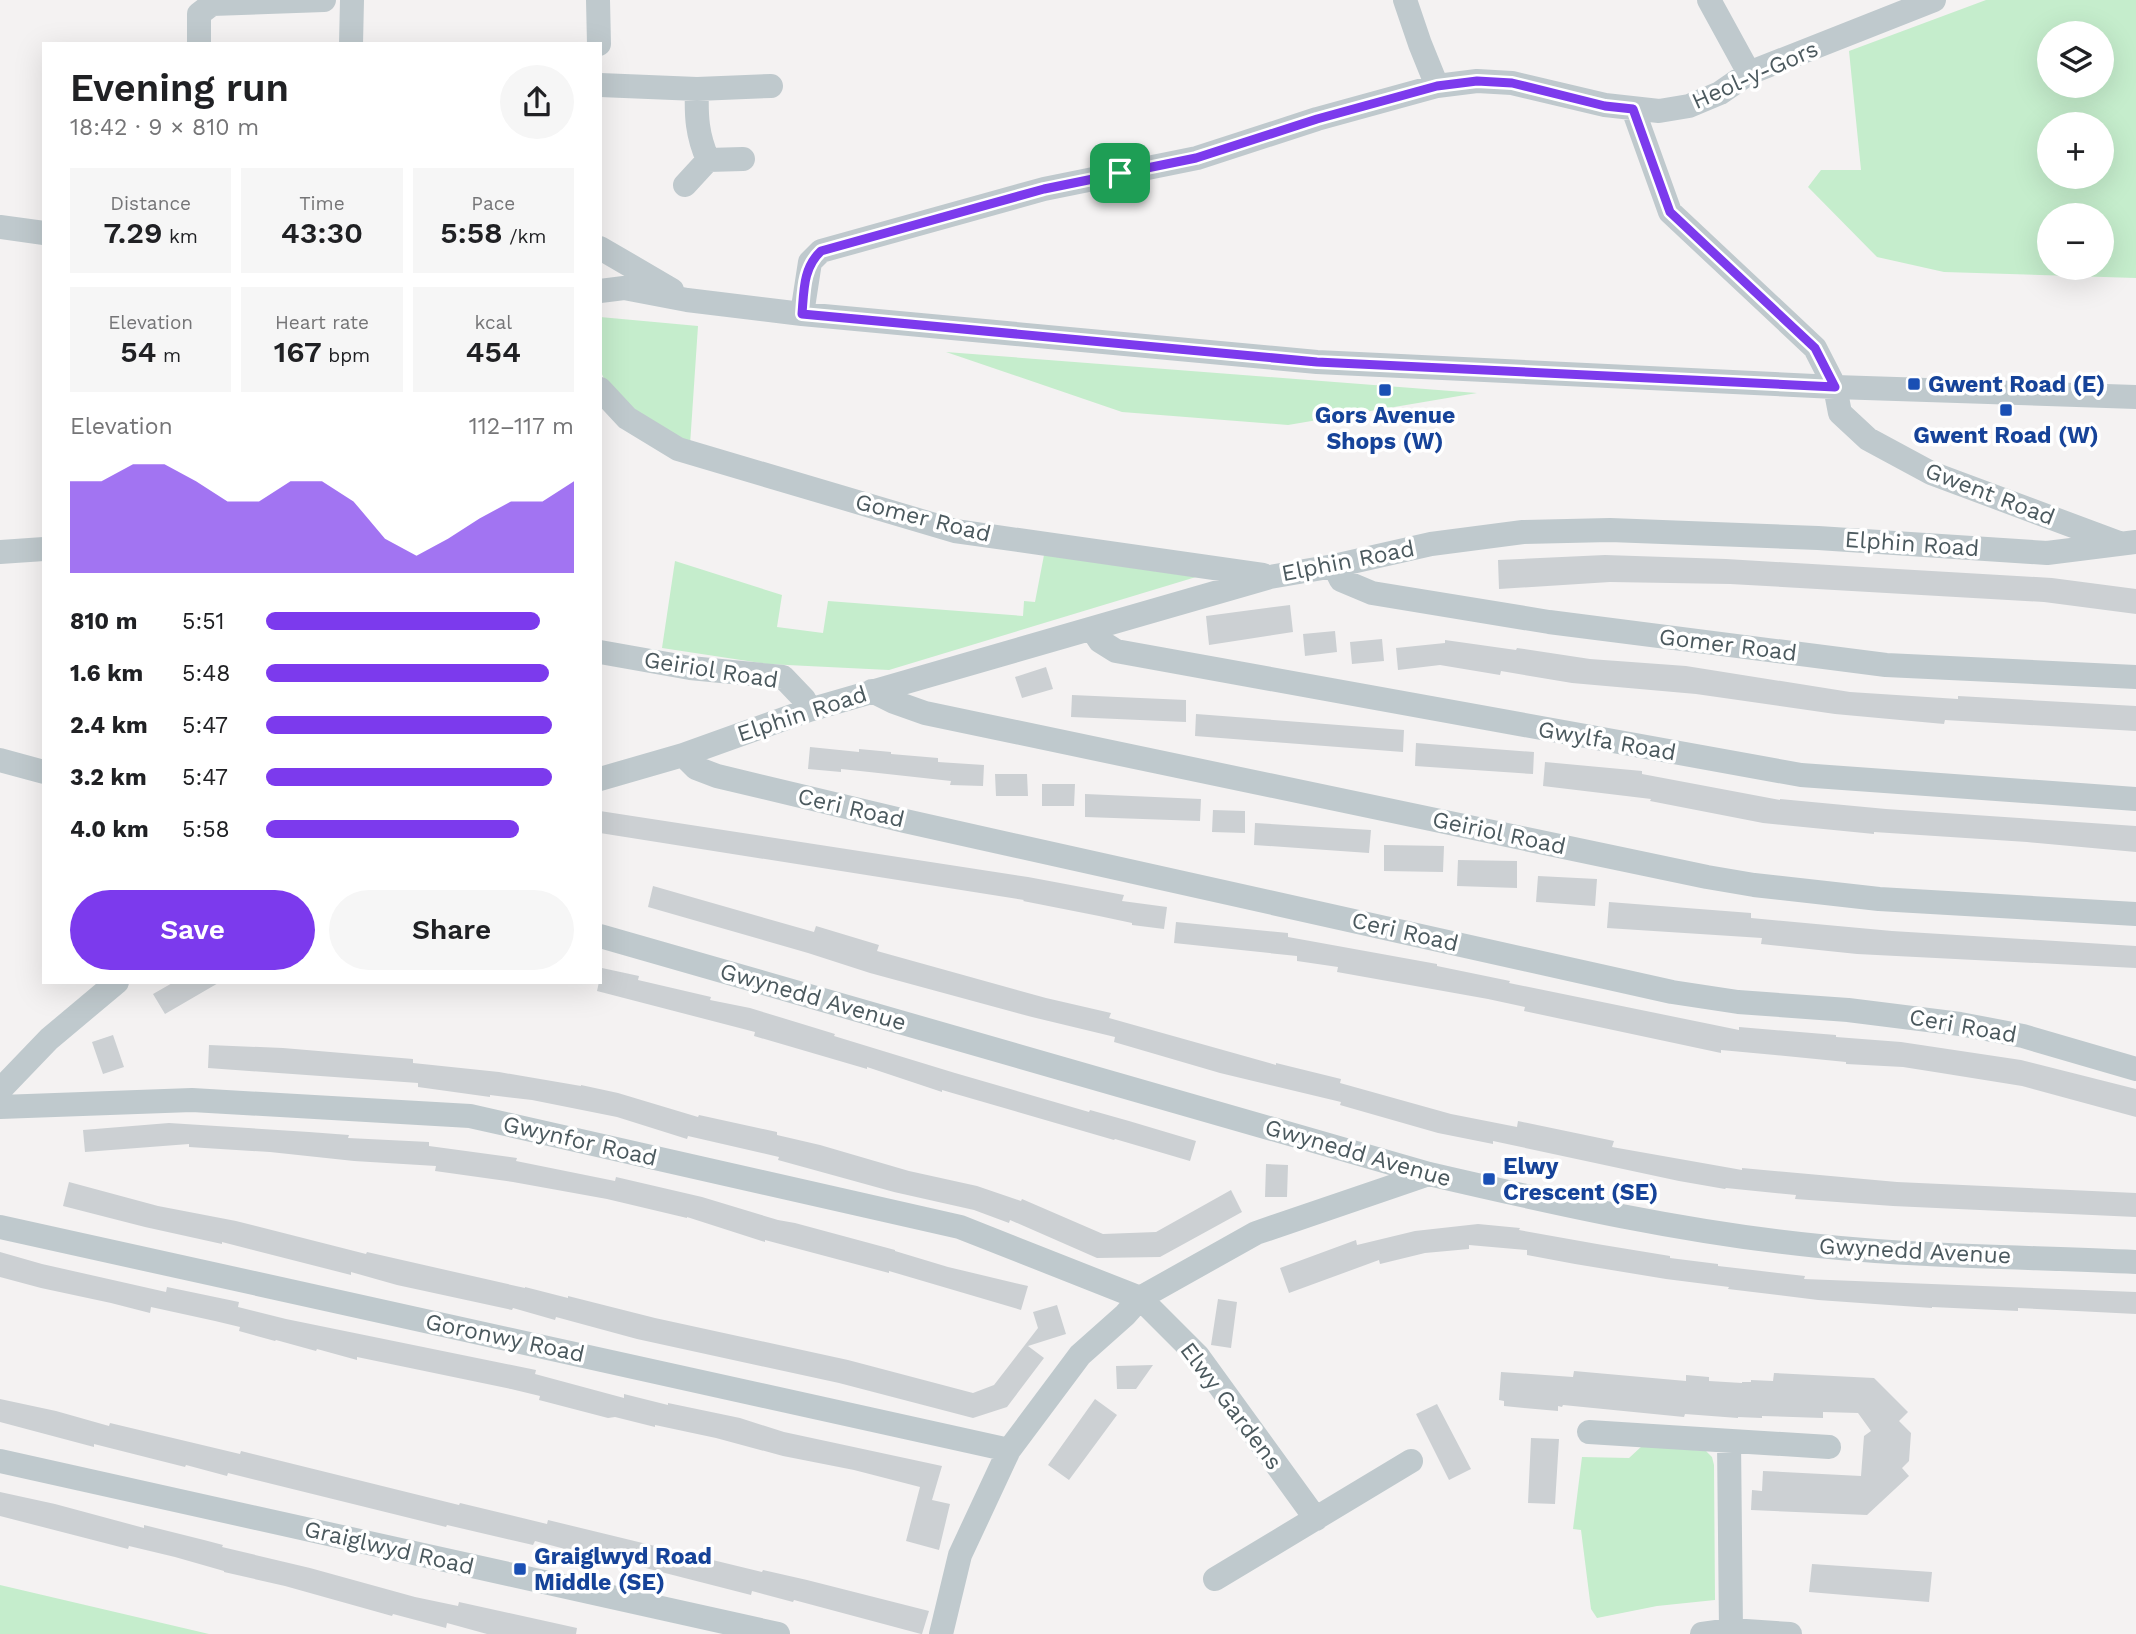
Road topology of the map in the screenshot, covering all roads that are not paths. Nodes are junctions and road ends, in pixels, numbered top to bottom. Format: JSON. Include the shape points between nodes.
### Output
{"nodes":[{"id":1,"x":324,"y":0,"type":"edge"},
{"id":2,"x":352,"y":0,"type":"edge"},
{"id":3,"x":598,"y":0,"type":"edge"},
{"id":4,"x":1405,"y":0,"type":"edge"},
{"id":5,"x":1709,"y":0,"type":"edge"},
{"id":6,"x":1934,"y":0,"type":"edge"},
{"id":7,"x":212,"y":2,"type":"edge"},
{"id":8,"x":199,"y":42,"type":"edge"},
{"id":9,"x":351,"y":42,"type":"edge"},
{"id":10,"x":598,"y":42,"type":"edge"},
{"id":11,"x":1749,"y":73,"type":"junction"},
{"id":12,"x":602,"y":85,"type":"edge"},
{"id":13,"x":770,"y":86,"type":"dead end"},
{"id":14,"x":1437,"y":86,"type":"junction"},
{"id":15,"x":696,"y":89,"type":"junction"},
{"id":16,"x":1633,"y":109,"type":"junction"},
{"id":17,"x":743,"y":159,"type":"dead end"},
{"id":18,"x":708,"y":160,"type":"junction"},
{"id":19,"x":685,"y":185,"type":"dead end"},
{"id":20,"x":0,"y":227,"type":"edge"},
{"id":21,"x":42,"y":233,"type":"edge"},
{"id":22,"x":602,"y":251,"type":"edge"},
{"id":23,"x":602,"y":291,"type":"edge"},
{"id":24,"x":687,"y":300,"type":"junction"},
{"id":25,"x":802,"y":314,"type":"junction"},
{"id":26,"x":1835,"y":387,"type":"junction"},
{"id":27,"x":602,"y":391,"type":"edge"},
{"id":28,"x":2136,"y":397,"type":"edge"},
{"id":29,"x":2033,"y":512,"type":"junction"},
{"id":30,"x":2132,"y":546,"type":"edge"},
{"id":31,"x":42,"y":550,"type":"edge"},
{"id":32,"x":2007,"y":551,"type":"junction"},
{"id":33,"x":0,"y":552,"type":"edge"},
{"id":34,"x":1334,"y":566,"type":"junction"},
{"id":35,"x":1270,"y":576,"type":"junction"},
{"id":36,"x":1092,"y":629,"type":"junction"},
{"id":37,"x":602,"y":652,"type":"edge"},
{"id":38,"x":2136,"y":677,"type":"edge"},
{"id":39,"x":872,"y":691,"type":"junction"},
{"id":40,"x":809,"y":710,"type":"junction"},
{"id":41,"x":683,"y":755,"type":"junction"},
{"id":42,"x":5,"y":768,"type":"edge"},
{"id":43,"x":42,"y":772,"type":"edge"},
{"id":44,"x":602,"y":778,"type":"edge"},
{"id":45,"x":2136,"y":799,"type":"edge"},
{"id":46,"x":2136,"y":914,"type":"edge"},
{"id":47,"x":602,"y":937,"type":"edge"},
{"id":48,"x":115,"y":984,"type":"edge"},
{"id":49,"x":2136,"y":1069,"type":"edge"},
{"id":50,"x":0,"y":1090,"type":"edge"},
{"id":51,"x":0,"y":1107,"type":"edge"},
{"id":52,"x":1429,"y":1174,"type":"junction"},
{"id":53,"x":0,"y":1227,"type":"edge"},
{"id":54,"x":2136,"y":1262,"type":"edge"},
{"id":55,"x":1140,"y":1298,"type":"junction"},
{"id":56,"x":1602,"y":1439,"type":"dead end"},
{"id":57,"x":1729,"y":1441,"type":"junction"},
{"id":58,"x":1829,"y":1447,"type":"dead end"},
{"id":59,"x":1009,"y":1450,"type":"junction"},
{"id":60,"x":0,"y":1461,"type":"edge"},
{"id":61,"x":1411,"y":1461,"type":"dead end"},
{"id":62,"x":1315,"y":1519,"type":"junction"},
{"id":63,"x":1215,"y":1579,"type":"dead end"},
{"id":64,"x":1731,"y":1630,"type":"junction"},
{"id":65,"x":778,"y":1634,"type":"edge"},
{"id":66,"x":941,"y":1634,"type":"edge"},
{"id":67,"x":1702,"y":1634,"type":"edge"},
{"id":68,"x":1790,"y":1634,"type":"edge"}],
"edges":[{"from":1,"to":7,"type":"street"},
{"from":2,"to":9,"type":"street"},
{"from":3,"to":10,"type":"street"},
{"from":4,"to":14,"type":"street"},
{"from":5,"to":11,"type":"street"},
{"from":6,"to":11,"type":"street","name":"Heol-y-Gors"},
{"from":7,"to":8,"type":"street","via":[[199,14]]},
{"from":11,"to":16,"type":"street","name":"Heol-y-Gors","via":[[1720,93],[1689,106]]},
{"from":12,"to":15,"type":"street"},
{"from":13,"to":15,"type":"street"},
{"from":14,"to":16,"type":"street","name":"Heol-y-Gors","via":[[1512,83]]},
{"from":14,"to":25,"type":"street","name":"Heol-y-Gors","via":[[1196,158],[1044,189],[821,251],[810,262]]},
{"from":15,"to":18,"type":"street","via":[[696,119]]},
{"from":16,"to":26,"type":"street","name":"Gwent Road","via":[[1670,212],[1815,348]]},
{"from":17,"to":18,"type":"street"},
{"from":18,"to":19,"type":"street"},
{"from":20,"to":21,"type":"street"},
{"from":22,"to":24,"type":"street"},
{"from":23,"to":24,"type":"street","via":[[624,288]]},
{"from":24,"to":25,"type":"street"},
{"from":25,"to":26,"type":"street","via":[[1317,362]]},
{"from":26,"to":28,"type":"street"},
{"from":26,"to":29,"type":"street","name":"Gwent Road","via":[[1840,414],[1868,439],[1931,473]]},
{"from":27,"to":35,"type":"street","name":"Gomer Road","via":[[627,418],[678,449],[955,531]]},
{"from":29,"to":30,"type":"street","name":"Gwent Road"},
{"from":29,"to":32,"type":"street","via":[[2020,540]]},
{"from":30,"to":32,"type":"street","name":"Elphin Road","via":[[2047,553]]},
{"from":31,"to":33,"type":"street"},
{"from":32,"to":34,"type":"street","name":"Elphin Road","via":[[1610,530],[1523,532],[1431,544]]},
{"from":34,"to":35,"type":"street","name":"Elphin Road"},
{"from":34,"to":38,"type":"street","name":"Gomer Road","via":[[1341,580],[1372,593],[1549,622],[1886,664]]},
{"from":35,"to":36,"type":"street","name":"Elphin Road"},
{"from":36,"to":39,"type":"street","name":"Elphin Road"},
{"from":36,"to":45,"type":"street","name":"Gwylfa Road","via":[[1116,651],[1801,775]]},
{"from":37,"to":40,"type":"street","name":"Geiriol Road","via":[[690,668],[783,677]]},
{"from":39,"to":40,"type":"street","name":"Elphin Road"},
{"from":39,"to":46,"type":"street","name":"Geiriol Road","via":[[925,713],[1730,881],[1855,898]]},
{"from":40,"to":41,"type":"street","name":"Elphin Road"},
{"from":41,"to":44,"type":"street","name":"Elphin Road"},
{"from":41,"to":49,"type":"street","name":"Ceri Road","via":[[696,768],[717,776],[1672,992],[1961,1024]]},
{"from":42,"to":43,"type":"street"},
{"from":47,"to":52,"type":"street","name":"Gwynedd Avenue"},
{"from":48,"to":50,"type":"street","via":[[49,1039]]},
{"from":51,"to":55,"type":"street","name":"Gwynfor Road","via":[[192,1100],[470,1116],[960,1227]]},
{"from":52,"to":54,"type":"street","name":"Gwynedd Avenue","via":[[1637,1219],[1770,1241]]},
{"from":52,"to":55,"type":"street","via":[[1256,1233]]},
{"from":53,"to":59,"type":"street","name":"Goronwy Road"},
{"from":55,"to":59,"type":"street","via":[[1080,1355]]},
{"from":55,"to":62,"type":"street","name":"Elwy Gardens","via":[[1198,1356]]},
{"from":56,"to":57,"type":"street"},
{"from":57,"to":58,"type":"street"},
{"from":57,"to":64,"type":"street"},
{"from":59,"to":66,"type":"street","via":[[960,1555]]},
{"from":60,"to":65,"type":"street","name":"Graiglwyd Road"},
{"from":61,"to":62,"type":"street"},
{"from":62,"to":63,"type":"street"},
{"from":64,"to":67,"type":"street"},
{"from":64,"to":68,"type":"street"}]}
